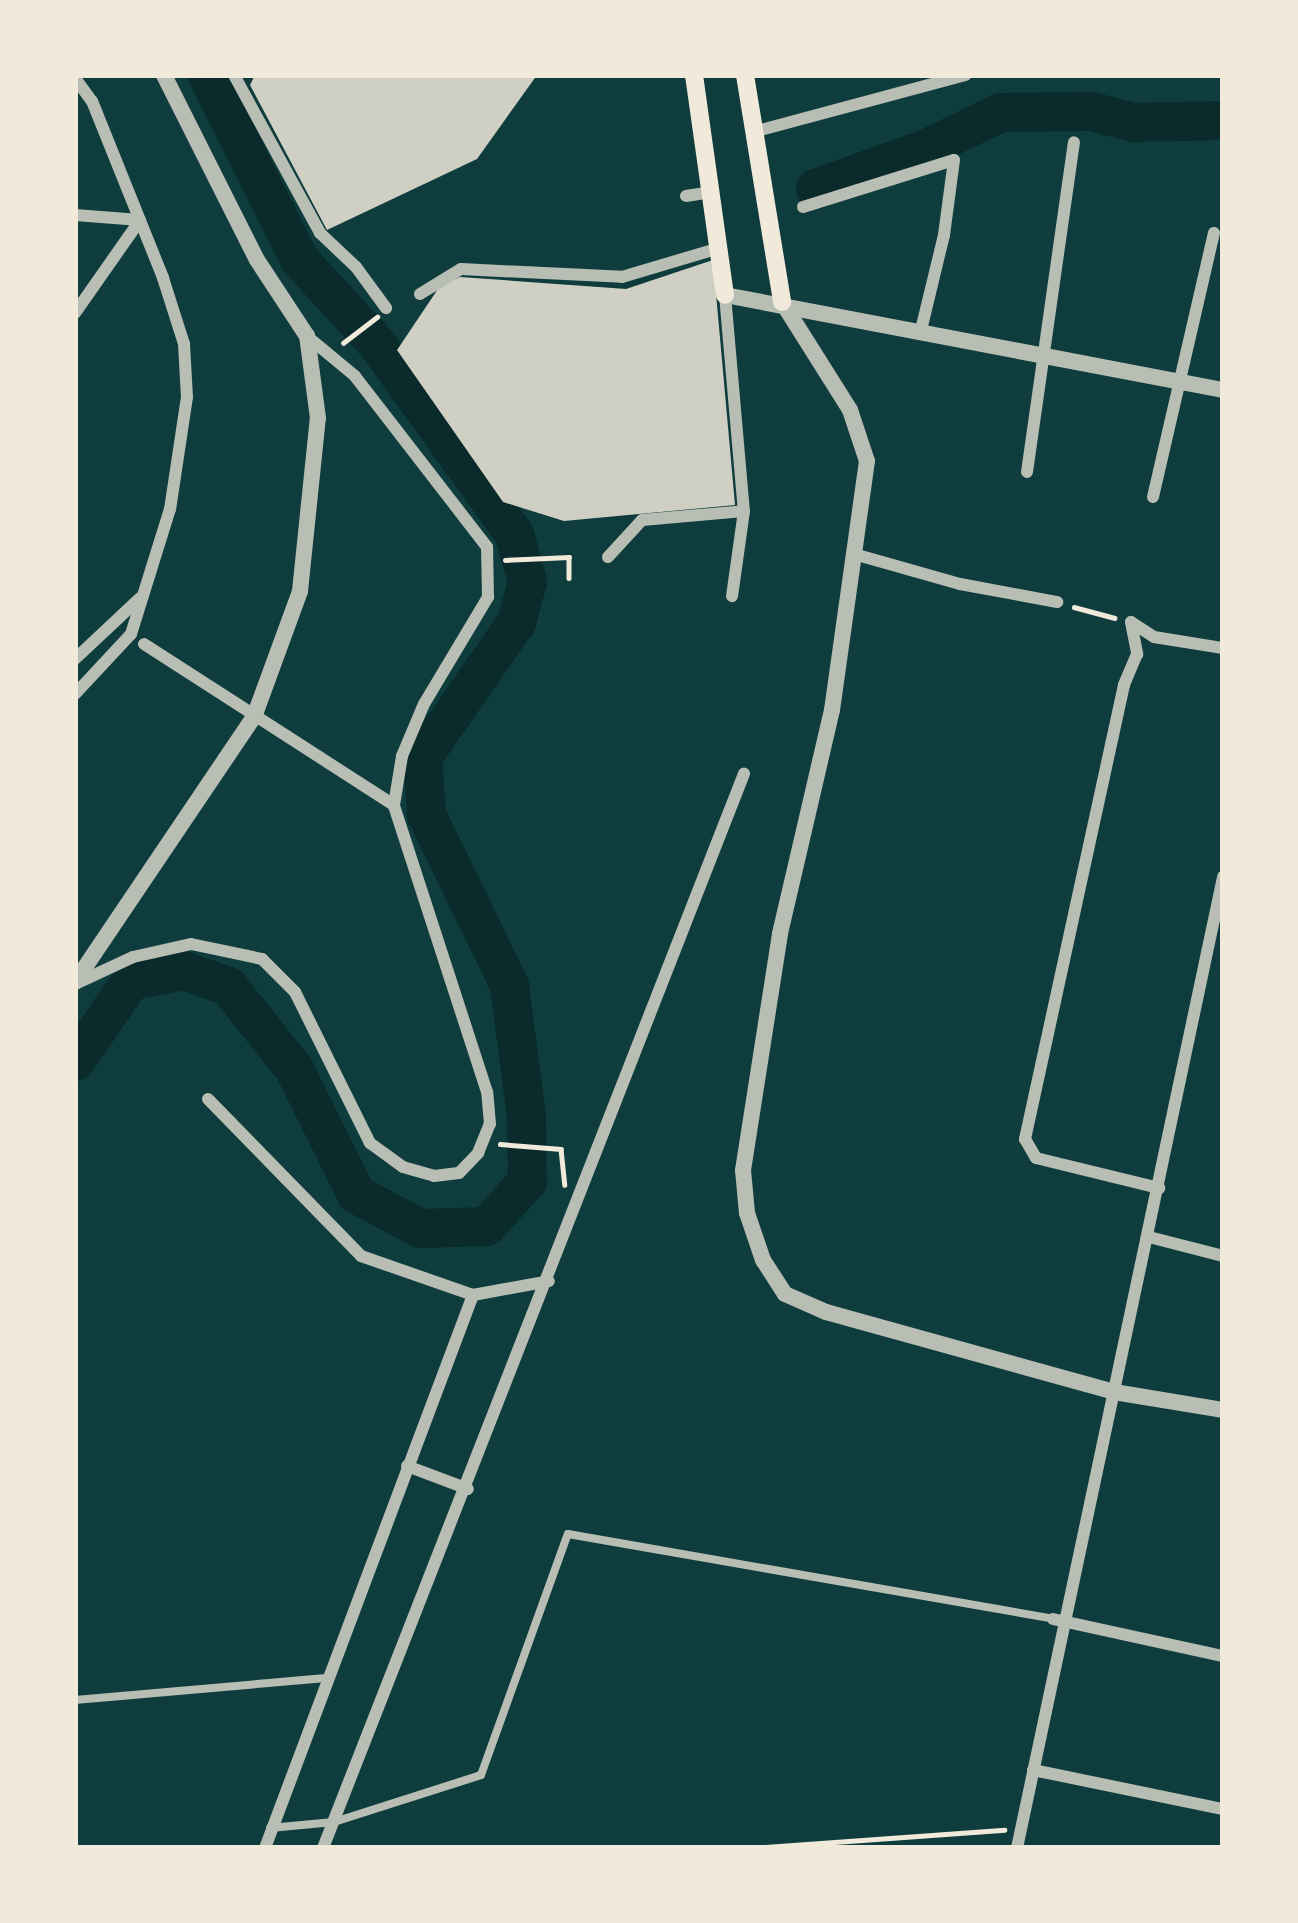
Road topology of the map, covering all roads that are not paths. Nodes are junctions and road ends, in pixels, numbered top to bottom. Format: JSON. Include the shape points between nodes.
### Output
{"nodes":[{"id":1,"x":164,"y":75,"type":"edge"},
{"id":2,"x":234,"y":75,"type":"edge"},
{"id":3,"x":694,"y":75,"type":"edge"},
{"id":4,"x":746,"y":75,"type":"edge"},
{"id":5,"x":966,"y":75,"type":"edge"},
{"id":6,"x":75,"y":78,"type":"edge"},
{"id":7,"x":753,"y":132,"type":"junction"},
{"id":8,"x":1074,"y":142,"type":"dead end"},
{"id":9,"x":711,"y":192,"type":"junction"},
{"id":10,"x":686,"y":196,"type":"dead end"},
{"id":11,"x":803,"y":207,"type":"dead end"},
{"id":12,"x":75,"y":215,"type":"edge"},
{"id":13,"x":140,"y":220,"type":"junction"},
{"id":14,"x":1214,"y":233,"type":"dead end"},
{"id":15,"x":719,"y":248,"type":"junction"},
{"id":16,"x":420,"y":295,"type":"dead end"},
{"id":17,"x":725,"y":295,"type":"junction"},
{"id":18,"x":782,"y":302,"type":"junction"},
{"id":19,"x":383,"y":311,"type":"road end"},
{"id":20,"x":75,"y":313,"type":"edge"},
{"id":21,"x":921,"y":330,"type":"junction"},
{"id":22,"x":307,"y":336,"type":"junction"},
{"id":23,"x":1044,"y":354,"type":"junction"},
{"id":24,"x":1176,"y":381,"type":"junction"},
{"id":25,"x":1223,"y":390,"type":"edge"},
{"id":26,"x":1028,"y":472,"type":"dead end"},
{"id":27,"x":1153,"y":497,"type":"dead end"},
{"id":28,"x":744,"y":511,"type":"junction"},
{"id":29,"x":854,"y":554,"type":"junction"},
{"id":30,"x":608,"y":557,"type":"dead end"},
{"id":31,"x":732,"y":596,"type":"dead end"},
{"id":32,"x":141,"y":597,"type":"junction"},
{"id":33,"x":1057,"y":602,"type":"road end"},
{"id":34,"x":144,"y":644,"type":"dead end"},
{"id":35,"x":1223,"y":648,"type":"edge"},
{"id":36,"x":75,"y":659,"type":"edge"},
{"id":37,"x":75,"y":694,"type":"edge"},
{"id":38,"x":254,"y":717,"type":"junction"},
{"id":39,"x":744,"y":774,"type":"dead end"},
{"id":40,"x":394,"y":805,"type":"junction"},
{"id":41,"x":1223,"y":877,"type":"edge"},
{"id":42,"x":75,"y":983,"type":"edge"},
{"id":43,"x":208,"y":1099,"type":"dead end"},
{"id":44,"x":1159,"y":1189,"type":"junction"},
{"id":45,"x":1149,"y":1237,"type":"junction"},
{"id":46,"x":1223,"y":1256,"type":"edge"},
{"id":47,"x":549,"y":1281,"type":"junction"},
{"id":48,"x":473,"y":1295,"type":"junction"},
{"id":49,"x":1114,"y":1392,"type":"junction"},
{"id":50,"x":1223,"y":1410,"type":"edge"},
{"id":51,"x":407,"y":1466,"type":"junction"},
{"id":52,"x":468,"y":1489,"type":"junction"},
{"id":53,"x":1060,"y":1620,"type":"junction"},
{"id":54,"x":1223,"y":1657,"type":"edge"},
{"id":55,"x":326,"y":1678,"type":"junction"},
{"id":56,"x":75,"y":1700,"type":"edge"},
{"id":57,"x":1033,"y":1770,"type":"junction"},
{"id":58,"x":1223,"y":1810,"type":"edge"},
{"id":59,"x":334,"y":1822,"type":"junction"},
{"id":60,"x":268,"y":1828,"type":"junction"},
{"id":61,"x":265,"y":1848,"type":"edge"},
{"id":62,"x":323,"y":1848,"type":"edge"},
{"id":63,"x":1017,"y":1848,"type":"edge"}],
"edges":[{"from":1,"to":22,"type":"street","via":[[257,260]]},
{"from":2,"to":19,"type":"street","via":[[320,233],[356,267]]},
{"from":3,"to":9,"type":"main road"},
{"from":4,"to":7,"type":"main road"},
{"from":5,"to":7,"type":"street"},
{"from":6,"to":13,"type":"street"},
{"from":7,"to":18,"type":"main road"},
{"from":8,"to":23,"type":"street"},
{"from":9,"to":10,"type":"street"},
{"from":9,"to":15,"type":"main road"},
{"from":11,"to":21,"type":"street","via":[[954,160]]},
{"from":12,"to":13,"type":"street"},
{"from":13,"to":20,"type":"street"},
{"from":13,"to":32,"type":"street","via":[[184,344],[187,397],[170,509]]},
{"from":14,"to":24,"type":"street"},
{"from":15,"to":16,"type":"street","via":[[622,277],[461,269]]},
{"from":15,"to":17,"type":"main road"},
{"from":17,"to":18,"type":"street"},
{"from":17,"to":28,"type":"street"},
{"from":18,"to":21,"type":"street"},
{"from":18,"to":29,"type":"street","via":[[860,436],[867,461]]},
{"from":21,"to":23,"type":"street"},
{"from":22,"to":38,"type":"street","via":[[318,418],[300,591]]},
{"from":22,"to":40,"type":"street","via":[[355,376],[490,559],[488,597],[424,704],[402,756]]},
{"from":23,"to":24,"type":"street"},
{"from":23,"to":26,"type":"street"},
{"from":24,"to":25,"type":"street"},
{"from":24,"to":27,"type":"street"},
{"from":28,"to":30,"type":"street","via":[[642,520]]},
{"from":28,"to":31,"type":"street"},
{"from":29,"to":33,"type":"street"},
{"from":29,"to":49,"type":"street","via":[[832,710],[779,934],[743,1170],[747,1213],[785,1294]]},
{"from":32,"to":36,"type":"street"},
{"from":32,"to":37,"type":"street","via":[[131,634]]},
{"from":34,"to":38,"type":"street"},
{"from":35,"to":44,"type":"street","via":[[1154,637],[1131,622],[1137,654],[1025,1139],[1036,1158]]},
{"from":38,"to":40,"type":"street"},
{"from":38,"to":42,"type":"street"},
{"from":39,"to":47,"type":"street"},
{"from":40,"to":42,"type":"street","via":[[487,1092],[490,1124],[459,1173],[403,1167],[370,1144],[295,992],[262,959],[191,944],[133,957]]},
{"from":41,"to":44,"type":"street"},
{"from":43,"to":48,"type":"street","via":[[361,1256]]},
{"from":44,"to":45,"type":"street"},
{"from":45,"to":46,"type":"street"},
{"from":45,"to":49,"type":"street"},
{"from":47,"to":48,"type":"street"},
{"from":47,"to":52,"type":"street"},
{"from":48,"to":51,"type":"street"},
{"from":49,"to":50,"type":"street"},
{"from":49,"to":53,"type":"street"},
{"from":51,"to":52,"type":"street"},
{"from":51,"to":55,"type":"street"},
{"from":52,"to":59,"type":"street"},
{"from":53,"to":54,"type":"street"},
{"from":53,"to":57,"type":"street"},
{"from":53,"to":59,"type":"lane","via":[[568,1534],[481,1775]]},
{"from":55,"to":56,"type":"lane"},
{"from":55,"to":60,"type":"street"},
{"from":57,"to":58,"type":"street"},
{"from":57,"to":63,"type":"street"},
{"from":59,"to":60,"type":"lane"},
{"from":59,"to":62,"type":"street"},
{"from":60,"to":61,"type":"street"}]}
